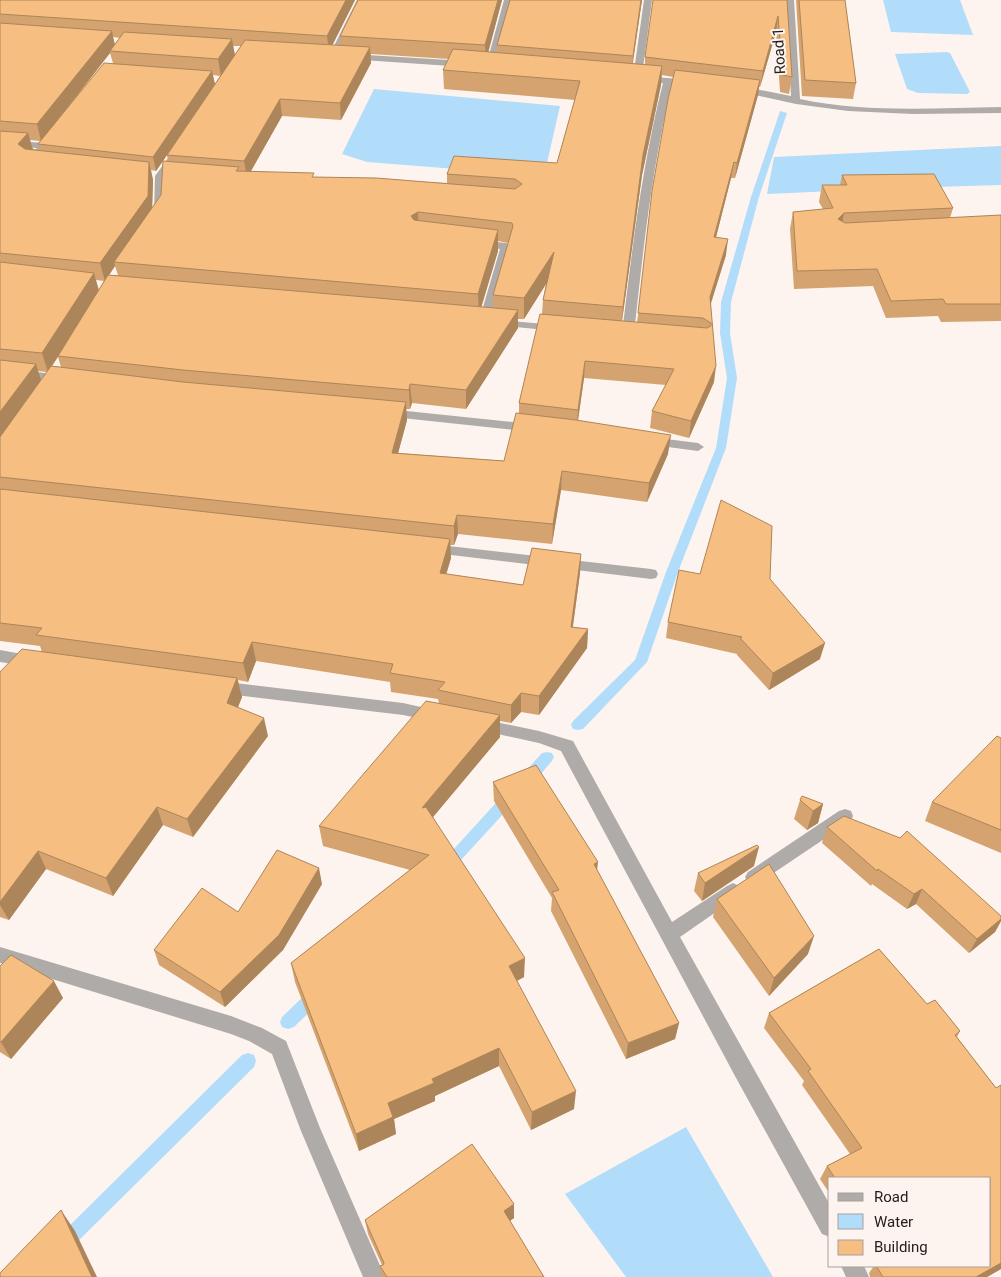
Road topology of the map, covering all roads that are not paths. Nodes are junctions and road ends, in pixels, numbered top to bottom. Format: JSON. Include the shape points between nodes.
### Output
{"nodes":[{"id":1,"x":361,"y":0,"type":"edge"},
{"id":2,"x":508,"y":0,"type":"edge"},
{"id":3,"x":648,"y":0,"type":"edge"},
{"id":4,"x":790,"y":0,"type":"edge"},
{"id":5,"x":668,"y":81,"type":"junction"},
{"id":6,"x":704,"y":84,"type":"edge"},
{"id":7,"x":730,"y":87,"type":"edge"},
{"id":8,"x":796,"y":101,"type":"junction"},
{"id":9,"x":1001,"y":110,"type":"edge"},
{"id":10,"x":0,"y":143,"type":"edge"},
{"id":11,"x":182,"y":144,"type":"edge"},
{"id":12,"x":40,"y":162,"type":"edge"},
{"id":13,"x":148,"y":230,"type":"edge"},
{"id":14,"x":468,"y":242,"type":"edge"},
{"id":15,"x":569,"y":330,"type":"edge"},
{"id":16,"x":628,"y":334,"type":"edge"},
{"id":17,"x":0,"y":372,"type":"edge"},
{"id":18,"x":72,"y":381,"type":"edge"},
{"id":19,"x":371,"y":412,"type":"edge"},
{"id":20,"x":545,"y":429,"type":"edge"},
{"id":21,"x":641,"y":440,"type":"edge"},
{"id":22,"x":698,"y":446,"type":"dead end"},
{"id":23,"x":414,"y":547,"type":"edge"},
{"id":24,"x":651,"y":574,"type":"dead end"},
{"id":25,"x":0,"y":656,"type":"edge"},
{"id":26,"x":49,"y":664,"type":"edge"},
{"id":27,"x":207,"y":686,"type":"edge"},
{"id":28,"x":845,"y":816,"type":"edge"},
{"id":29,"x":670,"y":934,"type":"junction"},
{"id":30,"x":0,"y":955,"type":"edge"},
{"id":31,"x":828,"y":1222,"type":"edge"},
{"id":32,"x":374,"y":1277,"type":"edge"}],
"edges":[{"from":1,"to":2,"type":"street","via":[[328,56],[495,66]]},
{"from":3,"to":5,"type":"street","via":[[632,78]]},
{"from":4,"to":8,"type":"street","name":"Road 1"},
{"from":5,"to":6,"type":"street"},
{"from":5,"to":16,"type":"street","via":[[642,214]]},
{"from":7,"to":8,"type":"street"},
{"from":8,"to":9,"type":"street","via":[[906,112]]},
{"from":10,"to":12,"type":"street","via":[[48,142],[30,161]]},
{"from":11,"to":13,"type":"street","via":[[160,176],[159,214]]},
{"from":14,"to":15,"type":"street","via":[[506,246],[480,321]]},
{"from":17,"to":18,"type":"street"},
{"from":19,"to":20,"type":"street"},
{"from":21,"to":22,"type":"street"},
{"from":23,"to":24,"type":"street"},
{"from":25,"to":26,"type":"street"},
{"from":27,"to":29,"type":"street","via":[[403,709],[539,737],[567,746]]},
{"from":28,"to":29,"type":"street"},
{"from":29,"to":31,"type":"street"},
{"from":30,"to":32,"type":"street","via":[[231,1025],[279,1048]]}]}
